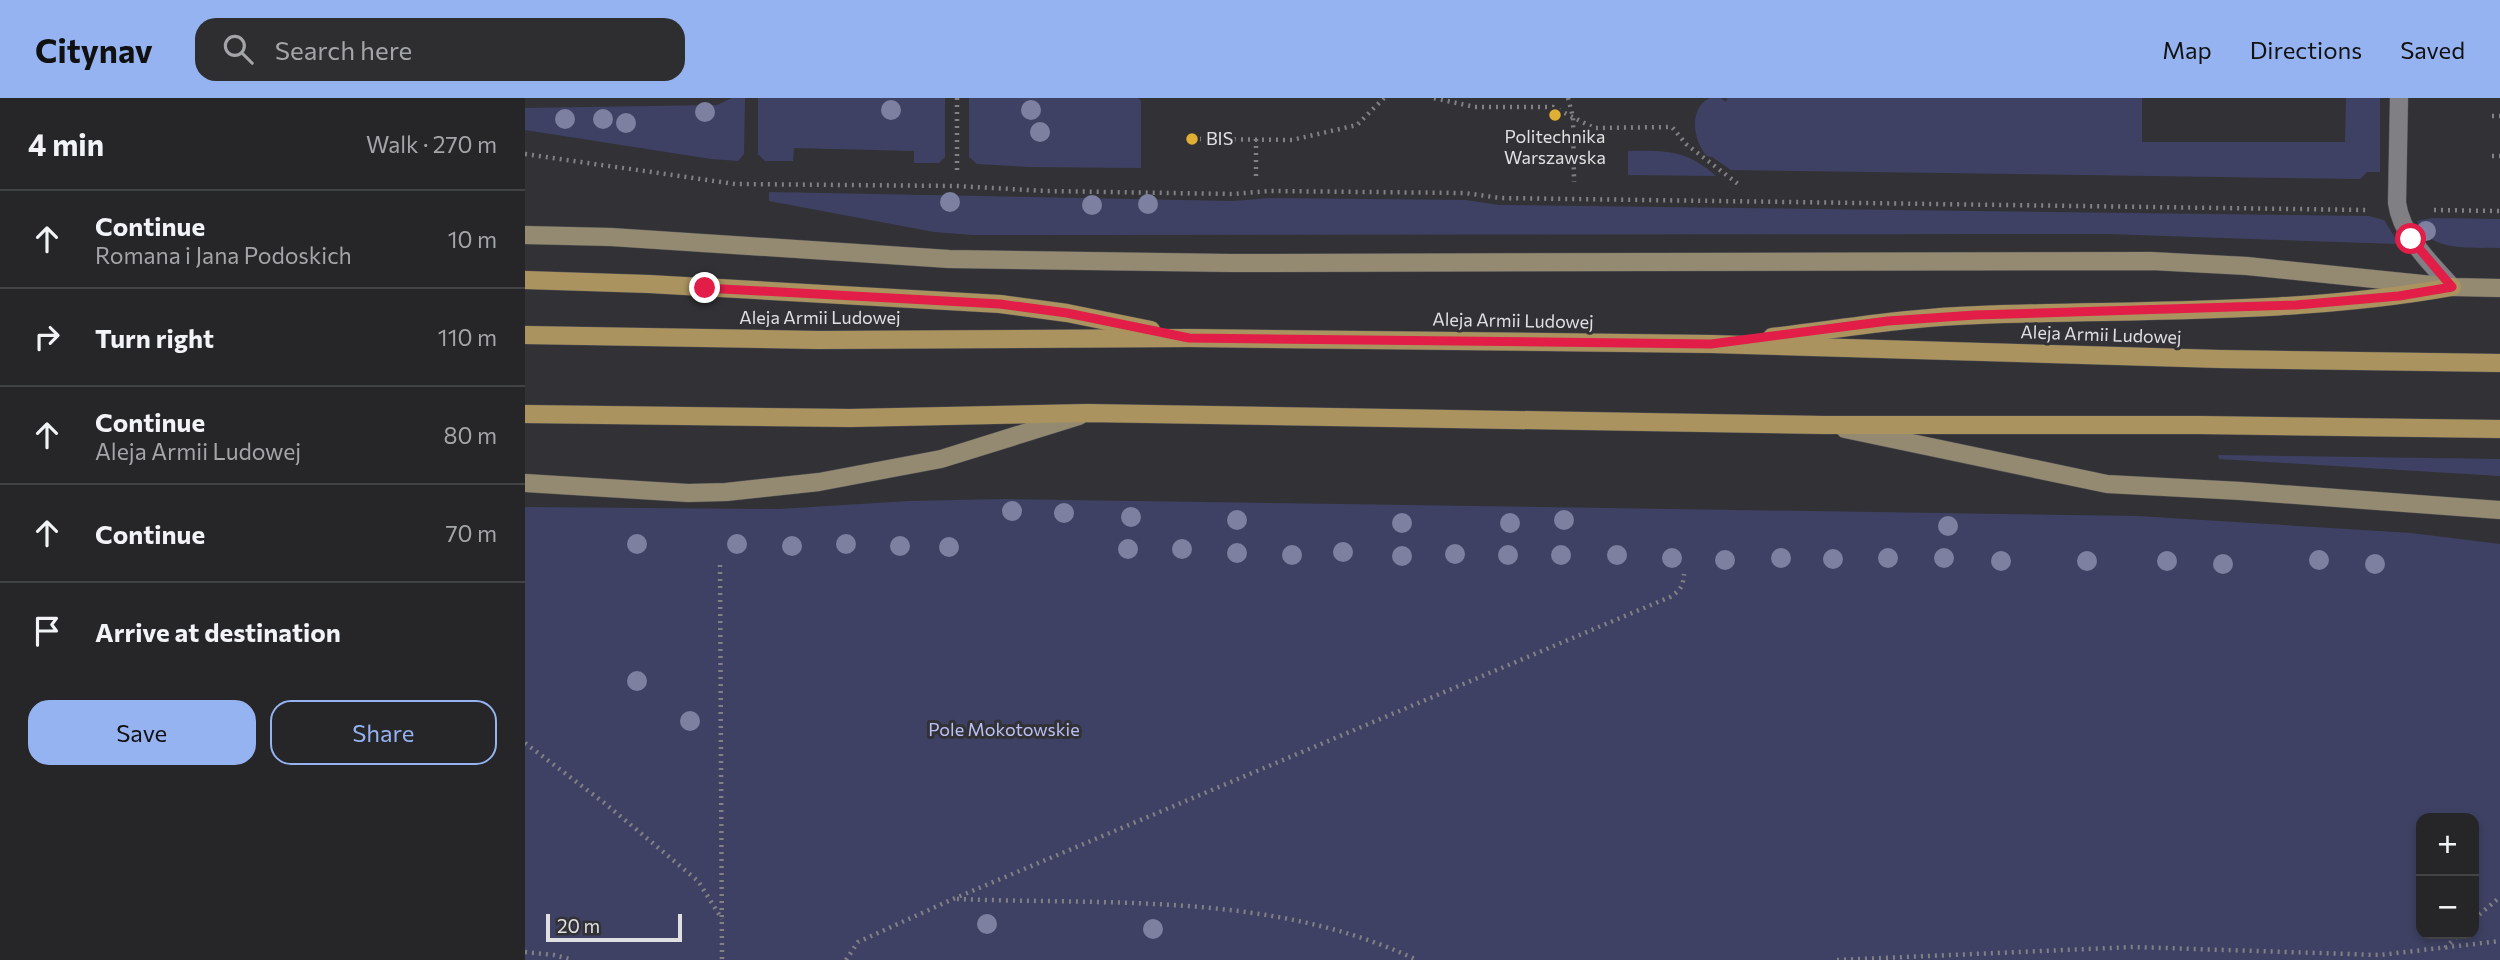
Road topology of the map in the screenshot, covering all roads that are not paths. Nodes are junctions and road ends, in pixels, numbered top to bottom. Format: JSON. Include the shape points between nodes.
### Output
{"nodes":[{"id":1,"x":2399,"y":98,"type":"edge"},
{"id":2,"x":525,"y":235,"type":"edge"},
{"id":3,"x":525,"y":280,"type":"edge"},
{"id":4,"x":2452,"y":287,"type":"junction"},
{"id":5,"x":2500,"y":288,"type":"edge"},
{"id":6,"x":525,"y":335,"type":"edge"},
{"id":7,"x":1189,"y":338,"type":"junction"},
{"id":8,"x":1711,"y":344,"type":"junction"},
{"id":9,"x":2500,"y":363,"type":"edge"},
{"id":10,"x":1087,"y":413,"type":"junction"},
{"id":11,"x":525,"y":414,"type":"edge"},
{"id":12,"x":1824,"y":425,"type":"junction"},
{"id":13,"x":2500,"y":429,"type":"edge"},
{"id":14,"x":525,"y":483,"type":"edge"},
{"id":15,"x":2500,"y":510,"type":"edge"}],
"edges":[{"from":1,"to":4,"type":"street","via":[[2400,218],[2411,239]]},
{"from":2,"to":4,"type":"main road","via":[[949,259],[1231,263],[2151,261],[2247,265]]},
{"from":3,"to":7,"type":"main road","via":[[1000,304]]},
{"from":4,"to":5,"type":"main road"},
{"from":4,"to":8,"type":"main road","via":[[2316,304],[1888,321]]},
{"from":6,"to":7,"type":"main road","name":"Aleja Armii Ludowej","via":[[819,340]]},
{"from":7,"to":8,"type":"main road","name":"Aleja Armii Ludowej"},
{"from":8,"to":9,"type":"main road","name":"Aleja Armii Ludowej"},
{"from":10,"to":11,"type":"main road","via":[[850,418]]},
{"from":10,"to":12,"type":"main road"},
{"from":10,"to":14,"type":"main road","via":[[941,459],[819,482],[688,493]]},
{"from":12,"to":13,"type":"main road"},
{"from":12,"to":15,"type":"main road","via":[[2107,484]]}]}
